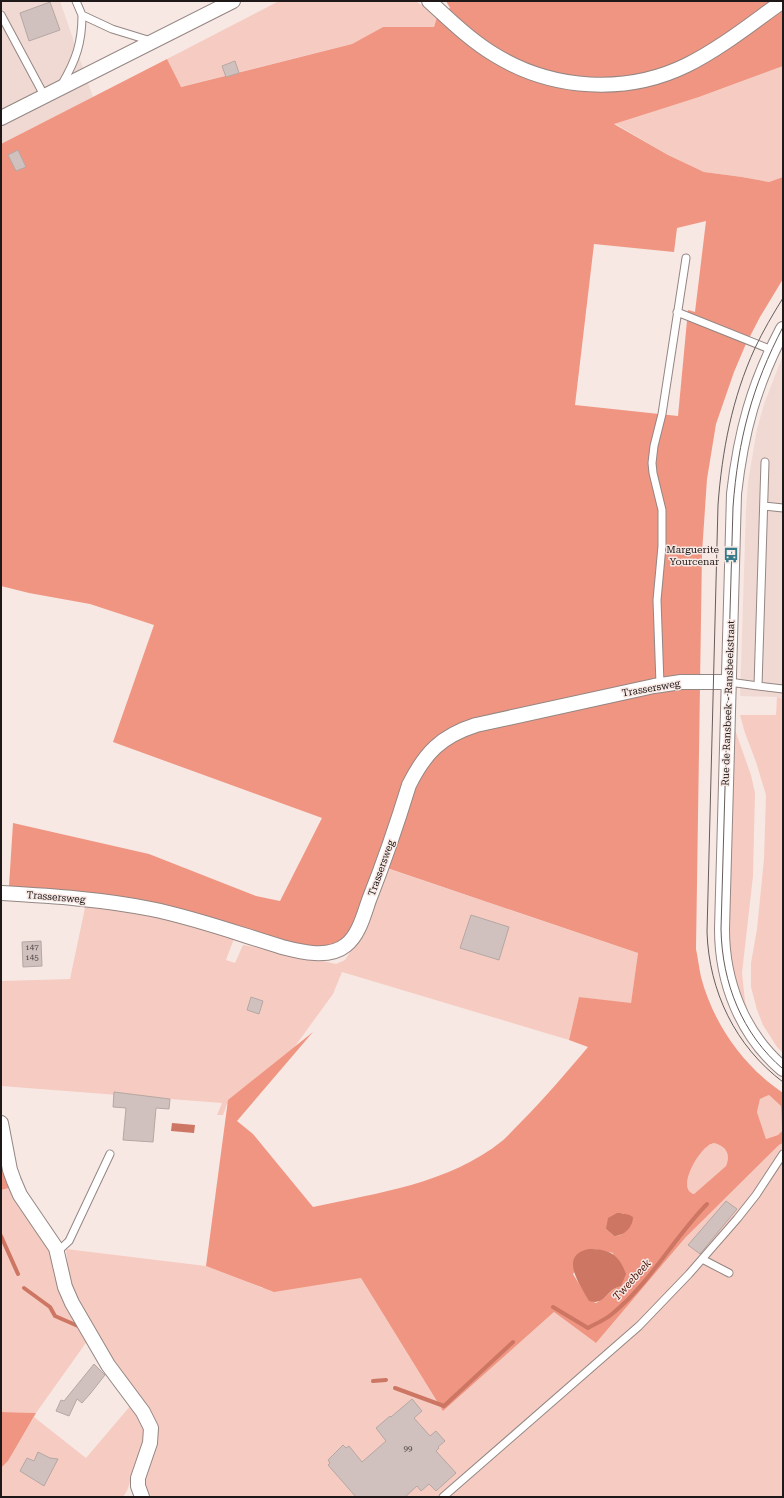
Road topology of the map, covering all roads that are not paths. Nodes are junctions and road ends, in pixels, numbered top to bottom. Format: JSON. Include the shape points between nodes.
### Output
{"nodes":[{"id":1,"x":76,"y":1,"type":"edge"},
{"id":2,"x":233,"y":1,"type":"edge"},
{"id":3,"x":429,"y":1,"type":"edge"},
{"id":4,"x":783,"y":1,"type":"edge"},
{"id":5,"x":215,"y":5,"type":"edge"},
{"id":6,"x":1,"y":15,"type":"edge"},
{"id":7,"x":82,"y":15,"type":"junction"},
{"id":8,"x":153,"y":41,"type":"junction"},
{"id":9,"x":60,"y":89,"type":"junction"},
{"id":10,"x":45,"y":97,"type":"junction"},
{"id":11,"x":1,"y":118,"type":"edge"},
{"id":12,"x":686,"y":258,"type":"dead end"},
{"id":13,"x":678,"y":312,"type":"junction"},
{"id":14,"x":783,"y":328,"type":"edge"},
{"id":15,"x":772,"y":350,"type":"junction"},
{"id":16,"x":765,"y":462,"type":"dead end"},
{"id":17,"x":764,"y":506,"type":"junction"},
{"id":18,"x":783,"y":508,"type":"edge"},
{"id":19,"x":729,"y":682,"type":"junction"},
{"id":20,"x":660,"y":684,"type":"junction"},
{"id":21,"x":758,"y":686,"type":"junction"},
{"id":22,"x":783,"y":689,"type":"edge"},
{"id":23,"x":1,"y":894,"type":"edge"},
{"id":24,"x":783,"y":1069,"type":"edge"},
{"id":25,"x":1,"y":1123,"type":"edge"},
{"id":26,"x":110,"y":1154,"type":"dead end"},
{"id":27,"x":783,"y":1154,"type":"edge"},
{"id":28,"x":58,"y":1252,"type":"junction"},
{"id":29,"x":702,"y":1260,"type":"junction"},
{"id":30,"x":728,"y":1273,"type":"dead end"},
{"id":31,"x":142,"y":1497,"type":"edge"},
{"id":32,"x":443,"y":1497,"type":"edge"}],
"edges":[{"from":1,"to":7,"type":"lane"},
{"from":2,"to":5,"type":"street"},
{"from":3,"to":4,"type":"street","via":[[473,40],[505,61],[558,80],[604,85],[640,81],[668,74],[708,53]]},
{"from":5,"to":8,"type":"street"},
{"from":6,"to":10,"type":"lane"},
{"from":7,"to":8,"type":"lane","via":[[112,29]]},
{"from":7,"to":9,"type":"lane","via":[[79,47],[74,63]]},
{"from":8,"to":9,"type":"street"},
{"from":9,"to":10,"type":"street"},
{"from":10,"to":11,"type":"street"},
{"from":12,"to":13,"type":"lane"},
{"from":13,"to":15,"type":"lane"},
{"from":13,"to":20,"type":"lane","via":[[652,463],[662,510],[662,552],[657,600]]},
{"from":14,"to":15,"type":"street","name":"Rue de Ransbeek - Ransbeekstraat"},
{"from":15,"to":19,"type":"street","name":"Rue de Ransbeek - Ransbeekstraat","via":[[751,403],[738,464],[733,522]]},
{"from":16,"to":17,"type":"lane"},
{"from":17,"to":18,"type":"lane"},
{"from":17,"to":21,"type":"lane"},
{"from":19,"to":20,"type":"street","name":"Trassersweg"},
{"from":19,"to":21,"type":"lane"},
{"from":19,"to":24,"type":"street","name":"Rue de Ransbeek - Ransbeekstraat","via":[[722,929],[725,968],[742,1018],[762,1047]]},
{"from":20,"to":23,"type":"street","name":"Trassersweg","via":[[476,724],[438,744],[426,756],[409,785],[360,924],[348,944],[339,950],[319,953],[291,949],[151,909],[66,898]]},
{"from":21,"to":22,"type":"lane"},
{"from":25,"to":28,"type":"street","via":[[16,1188],[52,1239]]},
{"from":26,"to":28,"type":"lane","via":[[69,1241]]},
{"from":27,"to":29,"type":"lane","via":[[747,1206]]},
{"from":28,"to":31,"type":"street","via":[[65,1287],[72,1303],[108,1365],[143,1412],[151,1428],[150,1443],[138,1478]]},
{"from":29,"to":30,"type":"lane"},
{"from":29,"to":32,"type":"lane","via":[[639,1326]]}]}
